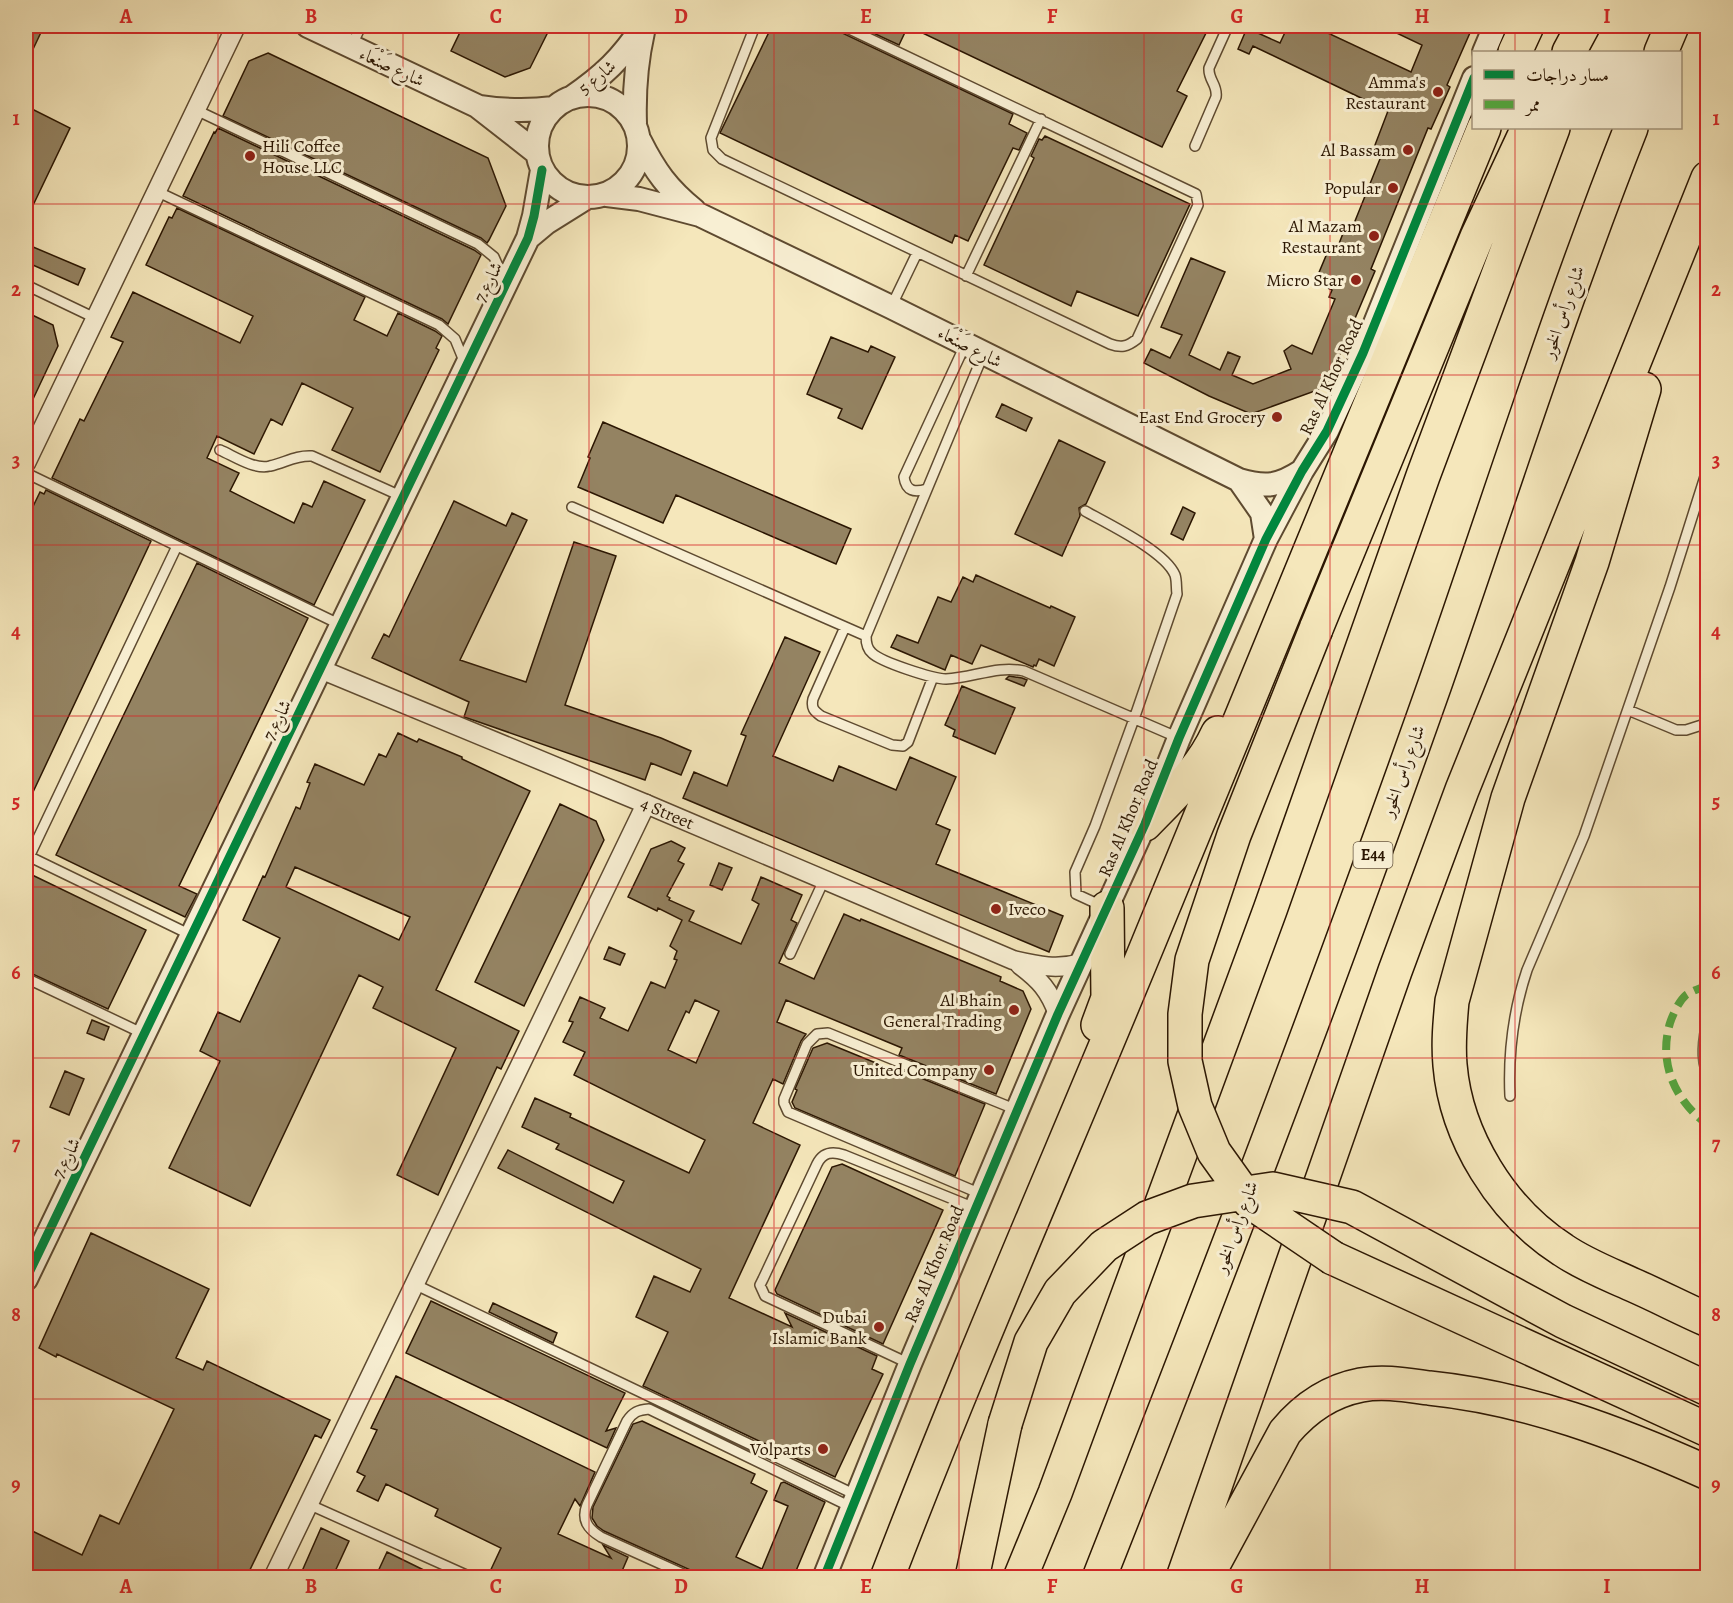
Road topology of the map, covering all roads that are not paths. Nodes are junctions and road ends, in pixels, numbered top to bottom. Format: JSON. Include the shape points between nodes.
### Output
{"nodes":[{"id":1,"x":236,"y":26,"type":"edge"},
{"id":2,"x":308,"y":26,"type":"edge"},
{"id":3,"x":361,"y":26,"type":"edge"},
{"id":4,"x":644,"y":26,"type":"edge"},
{"id":5,"x":755,"y":26,"type":"edge"},
{"id":6,"x":843,"y":26,"type":"edge"},
{"id":7,"x":1227,"y":26,"type":"edge"},
{"id":8,"x":1495,"y":26,"type":"edge"},
{"id":9,"x":1527,"y":26,"type":"edge"},
{"id":10,"x":1585,"y":26,"type":"edge"},
{"id":11,"x":1672,"y":26,"type":"edge"},
{"id":12,"x":327,"y":31,"type":"edge"},
{"id":13,"x":351,"y":47,"type":"junction"},
{"id":14,"x":1484,"y":51,"type":"edge"},
{"id":15,"x":1515,"y":51,"type":"edge"},
{"id":16,"x":1570,"y":51,"type":"edge"},
{"id":17,"x":1577,"y":51,"type":"edge"},
{"id":18,"x":1661,"y":51,"type":"edge"},
{"id":19,"x":1472,"y":80,"type":"edge"},
{"id":20,"x":563,"y":103,"type":"junction"},
{"id":21,"x":477,"y":106,"type":"junction"},
{"id":22,"x":196,"y":110,"type":"junction"},
{"id":23,"x":1041,"y":119,"type":"junction"},
{"id":24,"x":1484,"y":129,"type":"edge"},
{"id":25,"x":1528,"y":129,"type":"edge"},
{"id":26,"x":1552,"y":129,"type":"edge"},
{"id":27,"x":1632,"y":129,"type":"edge"},
{"id":28,"x":637,"y":132,"type":"junction"},
{"id":29,"x":1195,"y":146,"type":"dead end"},
{"id":30,"x":540,"y":162,"type":"junction"},
{"id":31,"x":1707,"y":178,"type":"edge"},
{"id":32,"x":1707,"y":184,"type":"edge"},
{"id":33,"x":156,"y":191,"type":"junction"},
{"id":34,"x":597,"y":196,"type":"junction"},
{"id":35,"x":700,"y":215,"type":"junction"},
{"id":36,"x":528,"y":238,"type":"junction"},
{"id":37,"x":917,"y":253,"type":"junction"},
{"id":38,"x":966,"y":276,"type":"junction"},
{"id":39,"x":506,"y":284,"type":"junction"},
{"id":40,"x":26,"y":285,"type":"edge"},
{"id":41,"x":891,"y":307,"type":"junction"},
{"id":42,"x":95,"y":318,"type":"junction"},
{"id":43,"x":975,"y":349,"type":"junction"},
{"id":44,"x":466,"y":366,"type":"junction"},
{"id":45,"x":220,"y":450,"type":"dead end"},
{"id":46,"x":26,"y":463,"type":"edge"},
{"id":47,"x":1707,"y":467,"type":"edge"},
{"id":48,"x":1342,"y":468,"type":"junction"},
{"id":49,"x":1302,"y":471,"type":"junction"},
{"id":50,"x":26,"y":473,"type":"edge"},
{"id":51,"x":1239,"y":480,"type":"junction"},
{"id":52,"x":927,"y":489,"type":"junction"},
{"id":53,"x":403,"y":497,"type":"junction"},
{"id":54,"x":572,"y":507,"type":"dead end"},
{"id":55,"x":1085,"y":511,"type":"dead end"},
{"id":56,"x":1266,"y":539,"type":"junction"},
{"id":57,"x":177,"y":546,"type":"junction"},
{"id":58,"x":341,"y":625,"type":"junction"},
{"id":59,"x":845,"y":627,"type":"junction"},
{"id":60,"x":866,"y":636,"type":"junction"},
{"id":61,"x":320,"y":669,"type":"junction"},
{"id":62,"x":933,"y":677,"type":"junction"},
{"id":63,"x":1628,"y":710,"type":"junction"},
{"id":64,"x":1134,"y":719,"type":"junction"},
{"id":65,"x":1707,"y":723,"type":"edge"},
{"id":66,"x":1179,"y":738,"type":"junction"},
{"id":67,"x":646,"y":804,"type":"junction"},
{"id":68,"x":1144,"y":824,"type":"junction"},
{"id":69,"x":27,"y":856,"type":"edge"},
{"id":70,"x":824,"y":880,"type":"junction"},
{"id":71,"x":1107,"y":908,"type":"junction"},
{"id":72,"x":192,"y":935,"type":"junction"},
{"id":73,"x":790,"y":954,"type":"dead end"},
{"id":74,"x":1013,"y":960,"type":"junction"},
{"id":75,"x":1082,"y":963,"type":"junction"},
{"id":76,"x":26,"y":978,"type":"edge"},
{"id":77,"x":1058,"y":1014,"type":"junction"},
{"id":78,"x":144,"y":1034,"type":"junction"},
{"id":79,"x":1510,"y":1096,"type":"dead end"},
{"id":80,"x":1084,"y":1099,"type":"junction"},
{"id":81,"x":1017,"y":1110,"type":"junction"},
{"id":82,"x":978,"y":1201,"type":"junction"},
{"id":83,"x":26,"y":1279,"type":"edge"},
{"id":84,"x":414,"y":1284,"type":"junction"},
{"id":85,"x":1707,"y":1320,"type":"edge"},
{"id":86,"x":910,"y":1364,"type":"junction"},
{"id":87,"x":1707,"y":1389,"type":"edge"},
{"id":88,"x":945,"y":1426,"type":"junction"},
{"id":89,"x":1707,"y":1430,"type":"edge"},
{"id":90,"x":1707,"y":1473,"type":"edge"},
{"id":91,"x":855,"y":1502,"type":"junction"},
{"id":92,"x":308,"y":1504,"type":"junction"},
{"id":93,"x":273,"y":1578,"type":"edge"},
{"id":94,"x":474,"y":1578,"type":"edge"},
{"id":95,"x":692,"y":1578,"type":"edge"},
{"id":96,"x":824,"y":1578,"type":"edge"},
{"id":97,"x":873,"y":1578,"type":"edge"},
{"id":98,"x":887,"y":1578,"type":"edge"},
{"id":99,"x":972,"y":1578,"type":"edge"},
{"id":100,"x":1020,"y":1578,"type":"edge"},
{"id":101,"x":1099,"y":1578,"type":"edge"},
{"id":102,"x":1183,"y":1578,"type":"edge"},
{"id":103,"x":1206,"y":1578,"type":"edge"}],
"edges":[{"from":1,"to":22,"type":"street"},
{"from":2,"to":12,"type":"street","name":"شارع صَنْعَاء"},
{"from":3,"to":13,"type":"lane"},
{"from":4,"to":20,"type":"street","name":"شارع 5","via":[[601,77]]},
{"from":4,"to":28,"type":"street","name":"شارع 5","via":[[634,89]]},
{"from":5,"to":37,"type":"lane","via":[[712,132],[713,150],[722,159]]},
{"from":6,"to":23,"type":"lane"},
{"from":7,"to":29,"type":"lane","via":[[1209,68],[1216,98]]},
{"from":8,"to":14,"type":"street"},
{"from":9,"to":15,"type":"highway"},
{"from":10,"to":16,"type":"highway"},
{"from":10,"to":17,"type":"highway"},
{"from":11,"to":18,"type":"highway"},
{"from":12,"to":13,"type":"street","name":"شارع صَنْعَاء"},
{"from":13,"to":21,"type":"street","name":"شارع صَنْعَاء"},
{"from":19,"to":49,"type":"street","name":"Ras Al Khor Road","via":[[1363,353],[1327,431]]},
{"from":20,"to":21,"type":"street","name":"شارع صَنْعَاء","via":[[520,111]]},
{"from":20,"to":28,"type":"street","via":[[590,94],[608,98],[624,108]]},
{"from":20,"to":30,"type":"street","via":[[544,121],[538,136]]},
{"from":21,"to":30,"type":"street","name":"شارع صَنْعَاء"},
{"from":22,"to":33,"type":"street"},
{"from":22,"to":39,"type":"lane","via":[[478,244],[494,257]]},
{"from":23,"to":38,"type":"lane"},
{"from":23,"to":38,"type":"lane","via":[[1198,197],[1198,205],[1142,330],[1129,345],[1119,347]]},
{"from":24,"to":48,"type":"highway"},
{"from":25,"to":89,"type":"highway","bridge":true,"via":[[1477,237],[1234,835],[1192,960],[1185,1014],[1185,1061],[1195,1106],[1214,1152],[1249,1201],[1333,1258]]},
{"from":26,"to":100,"type":"highway","via":[[1423,476],[1270,910]]},
{"from":27,"to":101,"type":"highway","name":"شارع رأس الخور","number":"E44","via":[[1574,279],[1317,1011],[1205,1311]]},
{"from":28,"to":34,"type":"street","via":[[639,158],[633,173],[622,186]]},
{"from":28,"to":35,"type":"street","name":"شارع صَنْعَاء","via":[[654,170],[675,195]]},
{"from":30,"to":34,"type":"street","via":[[550,181],[561,190],[573,196]]},
{"from":30,"to":36,"type":"street","name":"شارع 7"},
{"from":31,"to":102,"type":"highway","via":[[1462,790]]},
{"from":32,"to":85,"type":"highway","via":[[1592,562],[1508,798],[1460,969],[1449,1033],[1455,1098],[1483,1164],[1505,1196],[1562,1250]]},
{"from":33,"to":42,"type":"street"},
{"from":33,"to":44,"type":"lane","via":[[439,326],[455,339]]},
{"from":34,"to":35,"type":"street","name":"شارع صَنْعَاء","via":[[659,204]]},
{"from":34,"to":36,"type":"street","name":"شارع 7","via":[[546,223]]},
{"from":35,"to":41,"type":"street","name":"شارع صَنْعَاء"},
{"from":36,"to":39,"type":"street","name":"شارع 7"},
{"from":37,"to":38,"type":"lane"},
{"from":37,"to":41,"type":"lane"},
{"from":39,"to":44,"type":"street","name":"شارع 7"},
{"from":40,"to":42,"type":"lane"},
{"from":41,"to":43,"type":"street","name":"شارع صَنْعَاء"},
{"from":42,"to":46,"type":"street"},
{"from":43,"to":51,"type":"street","name":"شارع صَنْعَاء"},
{"from":43,"to":52,"type":"lane"},
{"from":43,"to":52,"type":"lane","via":[[904,477],[911,490]]},
{"from":44,"to":53,"type":"street","name":"شارع 7"},
{"from":45,"to":53,"type":"lane","via":[[260,467],[312,456]]},
{"from":47,"to":63,"type":"lane"},
{"from":48,"to":68,"type":"highway","via":[[1209,752],[1192,776]]},
{"from":48,"to":80,"type":"highway"},
{"from":49,"to":51,"type":"street","name":"شارع صَنْعَاء","via":[[1272,485]]},
{"from":49,"to":56,"type":"street","name":"Ras Al Khor Road"},
{"from":50,"to":57,"type":"lane"},
{"from":51,"to":56,"type":"street","name":"شارع صَنْعَاء","via":[[1262,513]]},
{"from":52,"to":60,"type":"lane"},
{"from":53,"to":58,"type":"street","name":"شارع 7"},
{"from":54,"to":59,"type":"lane"},
{"from":55,"to":64,"type":"lane","via":[[1152,550],[1166,561],[1175,576],[1177,594]]},
{"from":56,"to":66,"type":"street","name":"Ras Al Khor Road"},
{"from":57,"to":58,"type":"lane"},
{"from":57,"to":69,"type":"lane"},
{"from":58,"to":61,"type":"street","name":"شارع 7"},
{"from":59,"to":60,"type":"lane"},
{"from":59,"to":62,"type":"lane","via":[[813,699],[812,706],[821,716],[892,746],[903,746]]},
{"from":60,"to":62,"type":"lane","via":[[872,653]]},
{"from":61,"to":67,"type":"street","name":"4 Street"},
{"from":61,"to":72,"type":"street","name":"شارع 7"},
{"from":62,"to":64,"type":"lane","via":[[944,679],[1012,669],[1035,675]]},
{"from":63,"to":65,"type":"lane","via":[[1676,730]]},
{"from":63,"to":79,"type":"lane","via":[[1584,836],[1520,991],[1509,1054]]},
{"from":64,"to":66,"type":"lane"},
{"from":64,"to":71,"type":"lane","via":[[1075,872],[1076,894]]},
{"from":66,"to":68,"type":"street","name":"Ras Al Khor Road"},
{"from":67,"to":70,"type":"street","name":"4 Street"},
{"from":67,"to":84,"type":"street"},
{"from":68,"to":71,"type":"street","name":"Ras Al Khor Road"},
{"from":69,"to":72,"type":"lane"},
{"from":70,"to":73,"type":"lane"},
{"from":70,"to":74,"type":"street","name":"4 Street"},
{"from":71,"to":75,"type":"street","name":"Ras Al Khor Road"},
{"from":71,"to":80,"type":"highway","via":[[1108,998],[1087,1054]]},
{"from":72,"to":78,"type":"street","name":"شارع 7"},
{"from":74,"to":75,"type":"street","name":"4 Street","via":[[1065,968]]},
{"from":74,"to":77,"type":"street","name":"4 Street","via":[[1039,979]]},
{"from":75,"to":77,"type":"street","name":"Ras Al Khor Road"},
{"from":76,"to":78,"type":"lane"},
{"from":77,"to":81,"type":"street","name":"Ras Al Khor Road"},
{"from":78,"to":83,"type":"street","name":"شارع 7"},
{"from":80,"to":88,"type":"highway"},
{"from":81,"to":82,"type":"street","name":"Ras Al Khor Road"},
{"from":81,"to":82,"type":"lane","via":[[828,1033],[817,1034],[807,1044],[784,1099],[788,1112]]},
{"from":82,"to":86,"type":"street","name":"Ras Al Khor Road"},
{"from":82,"to":86,"type":"lane","via":[[844,1155],[825,1154],[760,1285],[765,1296]]},
{"from":84,"to":91,"type":"lane"},
{"from":84,"to":92,"type":"street"},
{"from":86,"to":91,"type":"street","name":"Ras Al Khor Road"},
{"from":87,"to":99,"type":"highway","bridge":true,"via":[[1563,1321],[1352,1207],[1274,1189],[1193,1201],[1147,1218],[1104,1246],[1060,1292],[1031,1342],[1005,1424]]},
{"from":88,"to":97,"type":"highway"},
{"from":88,"to":98,"type":"highway"},
{"from":90,"to":103,"type":"highway","via":[[1588,1424],[1521,1404],[1390,1383],[1360,1386],[1318,1402],[1285,1432]]},
{"from":91,"to":95,"type":"lane","via":[[649,1409],[640,1410],[627,1421],[586,1505],[584,1521],[601,1537]]},
{"from":91,"to":96,"type":"street","name":"Ras Al Khor Road"},
{"from":92,"to":93,"type":"street"},
{"from":92,"to":94,"type":"lane"}]}
